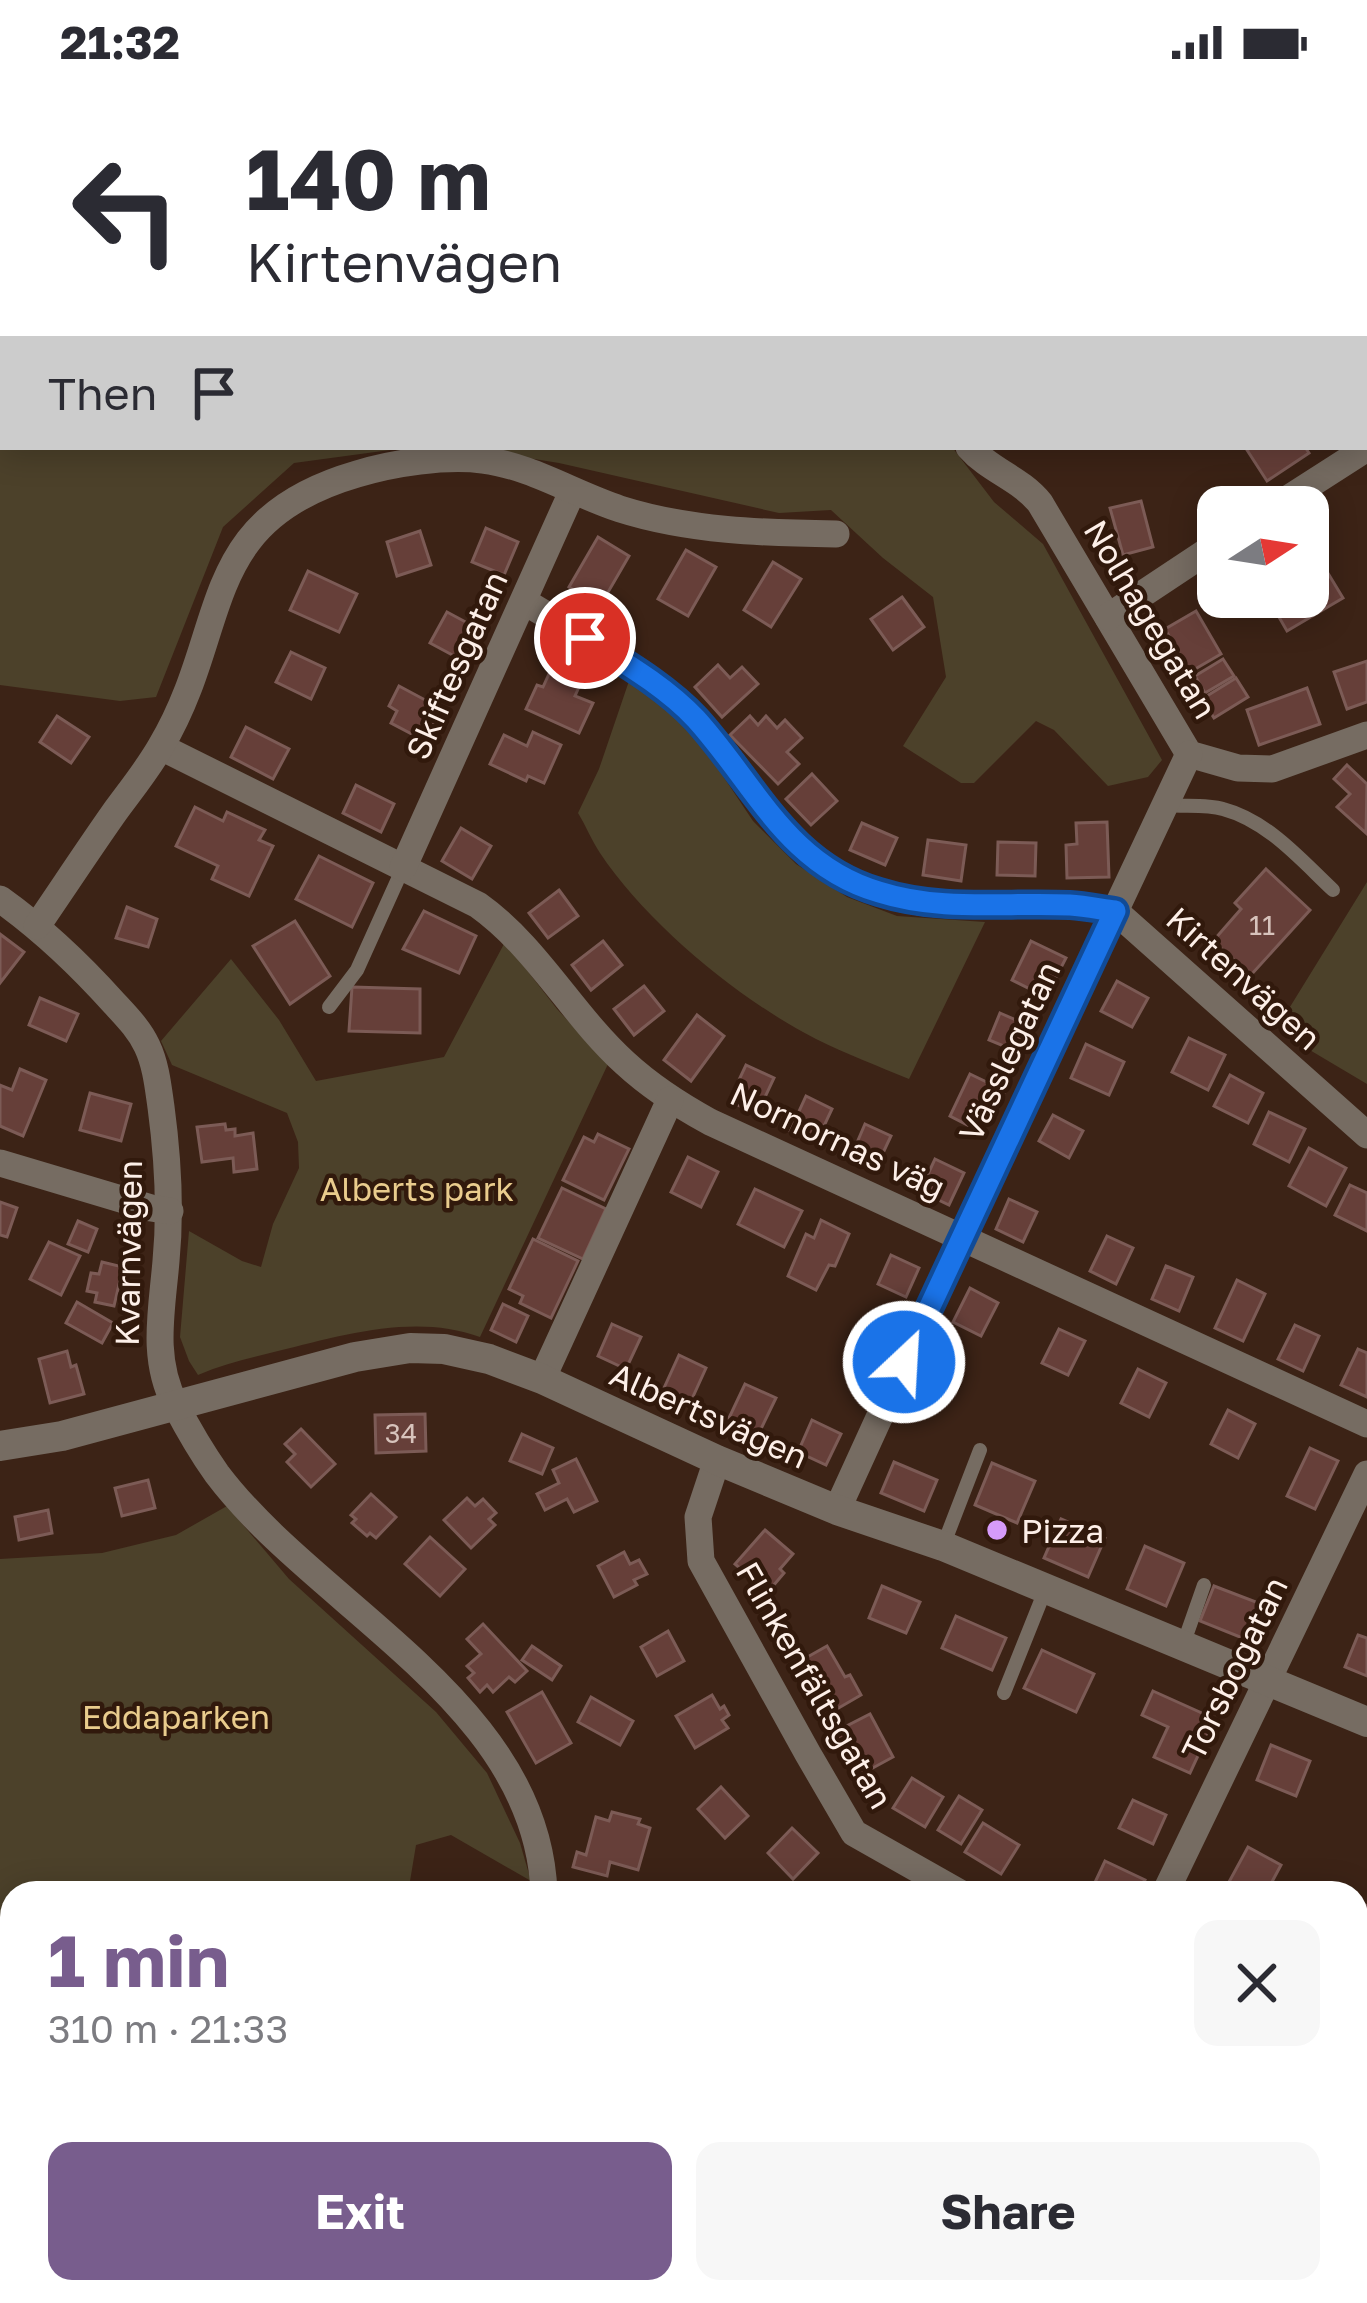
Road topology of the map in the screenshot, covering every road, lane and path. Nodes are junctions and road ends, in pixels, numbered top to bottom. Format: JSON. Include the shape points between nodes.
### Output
{"nodes":[{"id":1,"x":972,"y":450,"type":"edge"},
{"id":2,"x":1364,"y":450,"type":"edge"},
{"id":3,"x":1308,"y":486,"type":"edge"},
{"id":4,"x":572,"y":492,"type":"junction"},
{"id":5,"x":836,"y":534,"type":"dead end"},
{"id":6,"x":1197,"y":558,"type":"edge"},
{"id":7,"x":525,"y":602,"type":"junction"},
{"id":8,"x":1108,"y":617,"type":"junction"},
{"id":9,"x":1367,"y":735,"type":"edge"},
{"id":10,"x":161,"y":746,"type":"junction"},
{"id":11,"x":1189,"y":754,"type":"junction"},
{"id":12,"x":1165,"y":805,"type":"junction"},
{"id":13,"x":403,"y":868,"type":"junction"},
{"id":14,"x":1333,"y":890,"type":"dead end"},
{"id":15,"x":0,"y":899,"type":"edge"},
{"id":16,"x":1115,"y":911,"type":"junction"},
{"id":17,"x":37,"y":926,"type":"junction"},
{"id":18,"x":329,"y":1007,"type":"dead end"},
{"id":19,"x":670,"y":1100,"type":"junction"},
{"id":20,"x":1367,"y":1135,"type":"edge"},
{"id":21,"x":0,"y":1163,"type":"edge"},
{"id":22,"x":170,"y":1211,"type":"junction"},
{"id":23,"x":962,"y":1236,"type":"junction"},
{"id":24,"x":542,"y":1379,"type":"junction"},
{"id":25,"x":176,"y":1406,"type":"junction"},
{"id":26,"x":1367,"y":1424,"type":"edge"},
{"id":27,"x":0,"y":1446,"type":"edge"},
{"id":28,"x":980,"y":1450,"type":"dead end"},
{"id":29,"x":717,"y":1460,"type":"junction"},
{"id":30,"x":1367,"y":1474,"type":"edge"},
{"id":31,"x":838,"y":1510,"type":"junction"},
{"id":32,"x":943,"y":1546,"type":"junction"},
{"id":33,"x":1204,"y":1585,"type":"dead end"},
{"id":34,"x":1046,"y":1588,"type":"junction"},
{"id":35,"x":1183,"y":1645,"type":"junction"},
{"id":36,"x":1268,"y":1681,"type":"junction"},
{"id":37,"x":1004,"y":1693,"type":"dead end"},
{"id":38,"x":1367,"y":1722,"type":"edge"},
{"id":39,"x":543,"y":1881,"type":"edge"},
{"id":40,"x":939,"y":1881,"type":"edge"},
{"id":41,"x":1171,"y":1881,"type":"edge"}],
"edges":[{"from":1,"to":8,"type":"street","name":"Nolhagegatan","via":[[1030,490]]},
{"from":2,"to":3,"type":"street"},
{"from":4,"to":5,"type":"street","via":[[648,517]]},
{"from":4,"to":7,"type":"street","name":"Skiftesgatan"},
{"from":4,"to":10,"type":"street","via":[[482,459],[376,468],[288,502],[233,561]]},
{"from":6,"to":8,"type":"street"},
{"from":7,"to":13,"type":"street","name":"Skiftesgatan"},
{"from":7,"to":16,"type":"street","name":"Kirtenvägen","via":[[672,697],[784,833],[850,881],[914,902]]},
{"from":8,"to":11,"type":"street","name":"Nolhagegatan"},
{"from":9,"to":11,"type":"street","name":"Nolhagegatan","via":[[1272,769]]},
{"from":10,"to":13,"type":"street","name":"Nornornas väg"},
{"from":10,"to":17,"type":"street"},
{"from":11,"to":12,"type":"street","name":"Vässlegatan"},
{"from":12,"to":14,"type":"lane","via":[[1219,808],[1248,819]]},
{"from":12,"to":16,"type":"street","name":"Vässlegatan"},
{"from":13,"to":18,"type":"lane","via":[[357,970]]},
{"from":13,"to":19,"type":"street","name":"Nornornas väg","via":[[504,923],[622,1061]]},
{"from":15,"to":17,"type":"street","name":"Kvarnvägen"},
{"from":16,"to":20,"type":"street","name":"Kirtenvägen"},
{"from":16,"to":23,"type":"street","name":"Vässlegatan"},
{"from":17,"to":22,"type":"street","name":"Kvarnvägen","via":[[146,1044]]},
{"from":19,"to":23,"type":"street","name":"Nornornas väg"},
{"from":19,"to":24,"type":"street"},
{"from":21,"to":22,"type":"street"},
{"from":22,"to":25,"type":"street","name":"Kvarnvägen","via":[[158,1347]]},
{"from":23,"to":26,"type":"street","name":"Nornornas väg"},
{"from":23,"to":31,"type":"street","name":"Vässlegatan"},
{"from":24,"to":25,"type":"street","name":"Albertsvägen","via":[[489,1359],[410,1348]]},
{"from":24,"to":29,"type":"street","name":"Albertsvägen"},
{"from":25,"to":27,"type":"street","name":"Albertsvägen"},
{"from":25,"to":39,"type":"street","name":"Kvarnvägen","via":[[216,1473],[253,1514],[454,1700],[489,1744],[530,1820]]},
{"from":28,"to":32,"type":"lane"},
{"from":29,"to":31,"type":"street","name":"Albertsvägen"},
{"from":29,"to":40,"type":"street","name":"Flinkenfältsgatan","via":[[698,1516],[701,1561],[854,1833]]},
{"from":30,"to":36,"type":"street","name":"Torsbogatan"},
{"from":31,"to":32,"type":"street","name":"Albertsvägen"},
{"from":32,"to":34,"type":"street","name":"Albertsvägen"},
{"from":33,"to":35,"type":"lane"},
{"from":34,"to":35,"type":"street","name":"Albertsvägen"},
{"from":34,"to":37,"type":"lane"},
{"from":35,"to":36,"type":"street","name":"Albertsvägen"},
{"from":36,"to":38,"type":"street","name":"Albertsvägen"},
{"from":36,"to":41,"type":"street","name":"Torsbogatan"}]}
